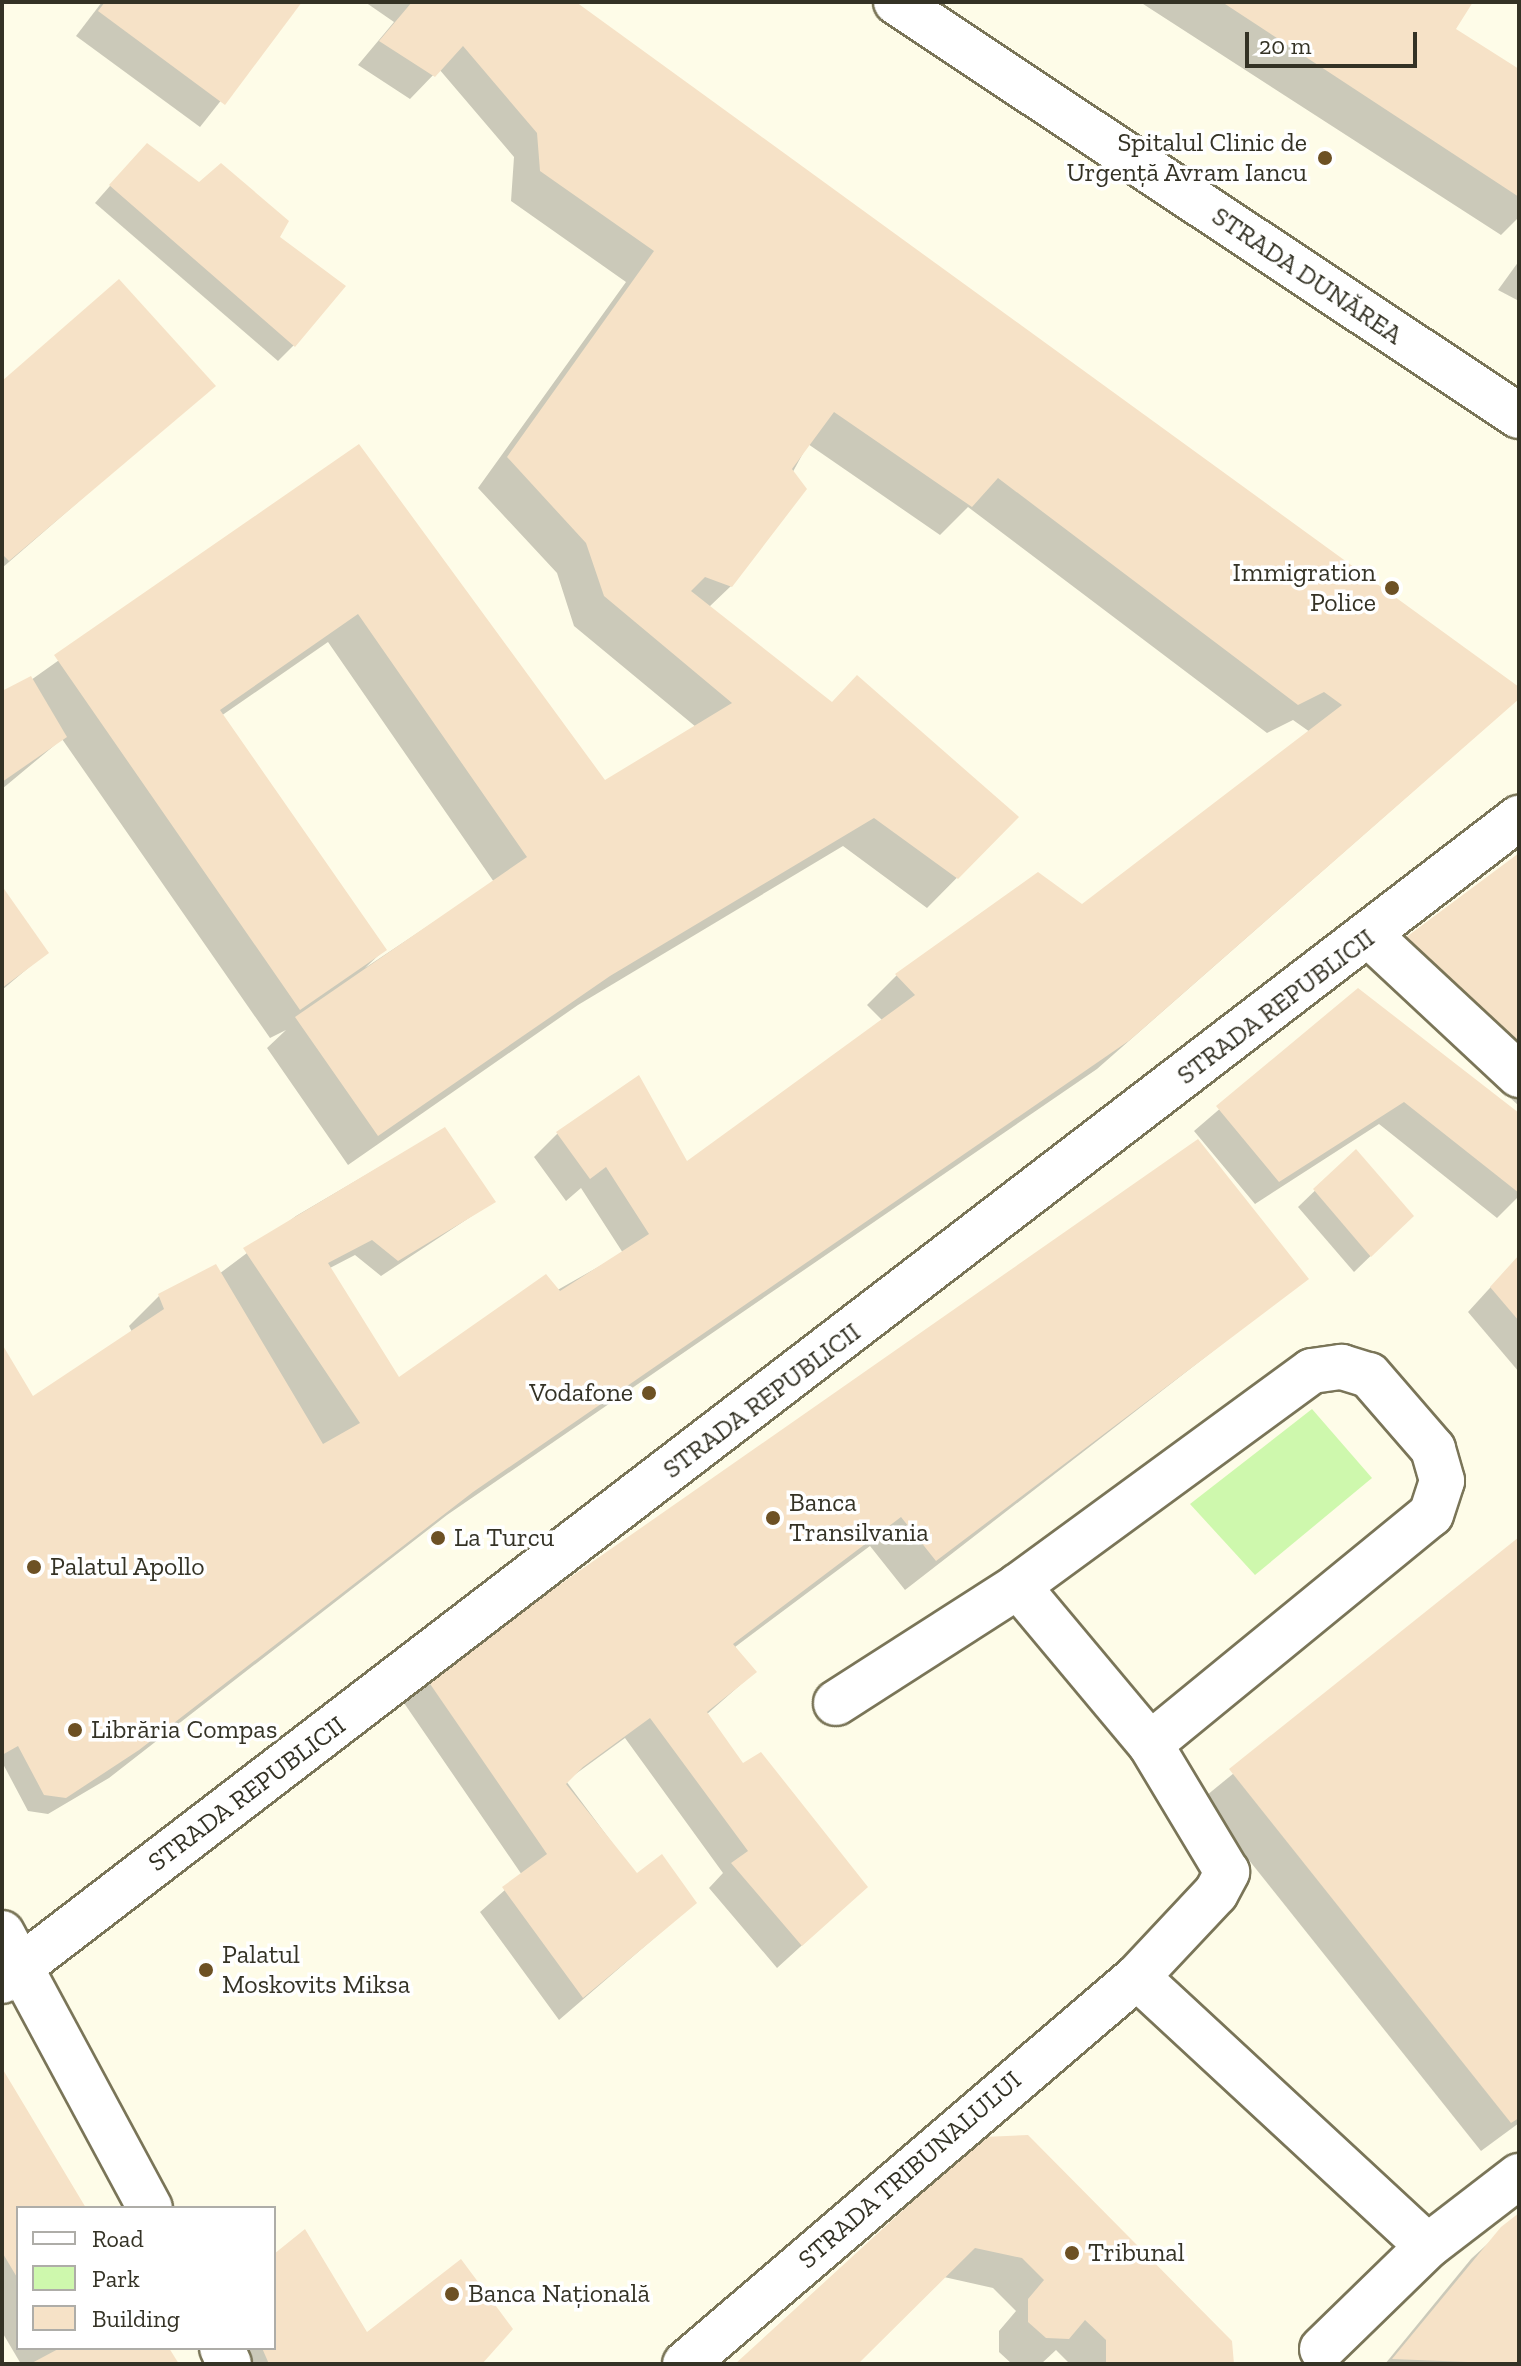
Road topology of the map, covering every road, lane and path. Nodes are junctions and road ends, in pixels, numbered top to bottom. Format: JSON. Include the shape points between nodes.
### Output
{"nodes":[{"id":1,"x":896,"y":2,"type":"edge"},
{"id":2,"x":1519,"y":416,"type":"edge"},
{"id":3,"x":1519,"y":818,"type":"edge"},
{"id":4,"x":1370,"y":936,"type":"junction"},
{"id":5,"x":1519,"y":1075,"type":"edge"},
{"id":6,"x":1018,"y":1586,"type":"junction"},
{"id":7,"x":836,"y":1703,"type":"dead end"},
{"id":8,"x":1150,"y":1744,"type":"junction"},
{"id":9,"x":8,"y":1960,"type":"edge"},
{"id":10,"x":1137,"y":1977,"type":"junction"},
{"id":11,"x":1519,"y":2176,"type":"edge"},
{"id":12,"x":149,"y":2206,"type":"edge"},
{"id":13,"x":1428,"y":2246,"type":"junction"},
{"id":14,"x":1322,"y":2349,"type":"dead end"},
{"id":15,"x":685,"y":2364,"type":"edge"}],
"edges":[{"from":1,"to":2,"type":"street","name":"STRADA DUNĂREA"},
{"from":3,"to":4,"type":"street","name":"STRADA REPUBLICII"},
{"from":4,"to":5,"type":"street"},
{"from":4,"to":9,"type":"street","name":"STRADA REPUBLICII"},
{"from":6,"to":7,"type":"street"},
{"from":6,"to":8,"type":"street"},
{"from":6,"to":8,"type":"street","via":[[1312,1371],[1342,1367],[1369,1375],[1433,1449],[1442,1481],[1431,1514]]},
{"from":8,"to":10,"type":"street","name":"STRADA TRIBUNALULUI","via":[[1227,1872],[1216,1893]]},
{"from":9,"to":12,"type":"street"},
{"from":10,"to":13,"type":"street"},
{"from":10,"to":15,"type":"street","name":"STRADA TRIBUNALULUI"},
{"from":11,"to":13,"type":"street"},
{"from":13,"to":14,"type":"street"}]}
